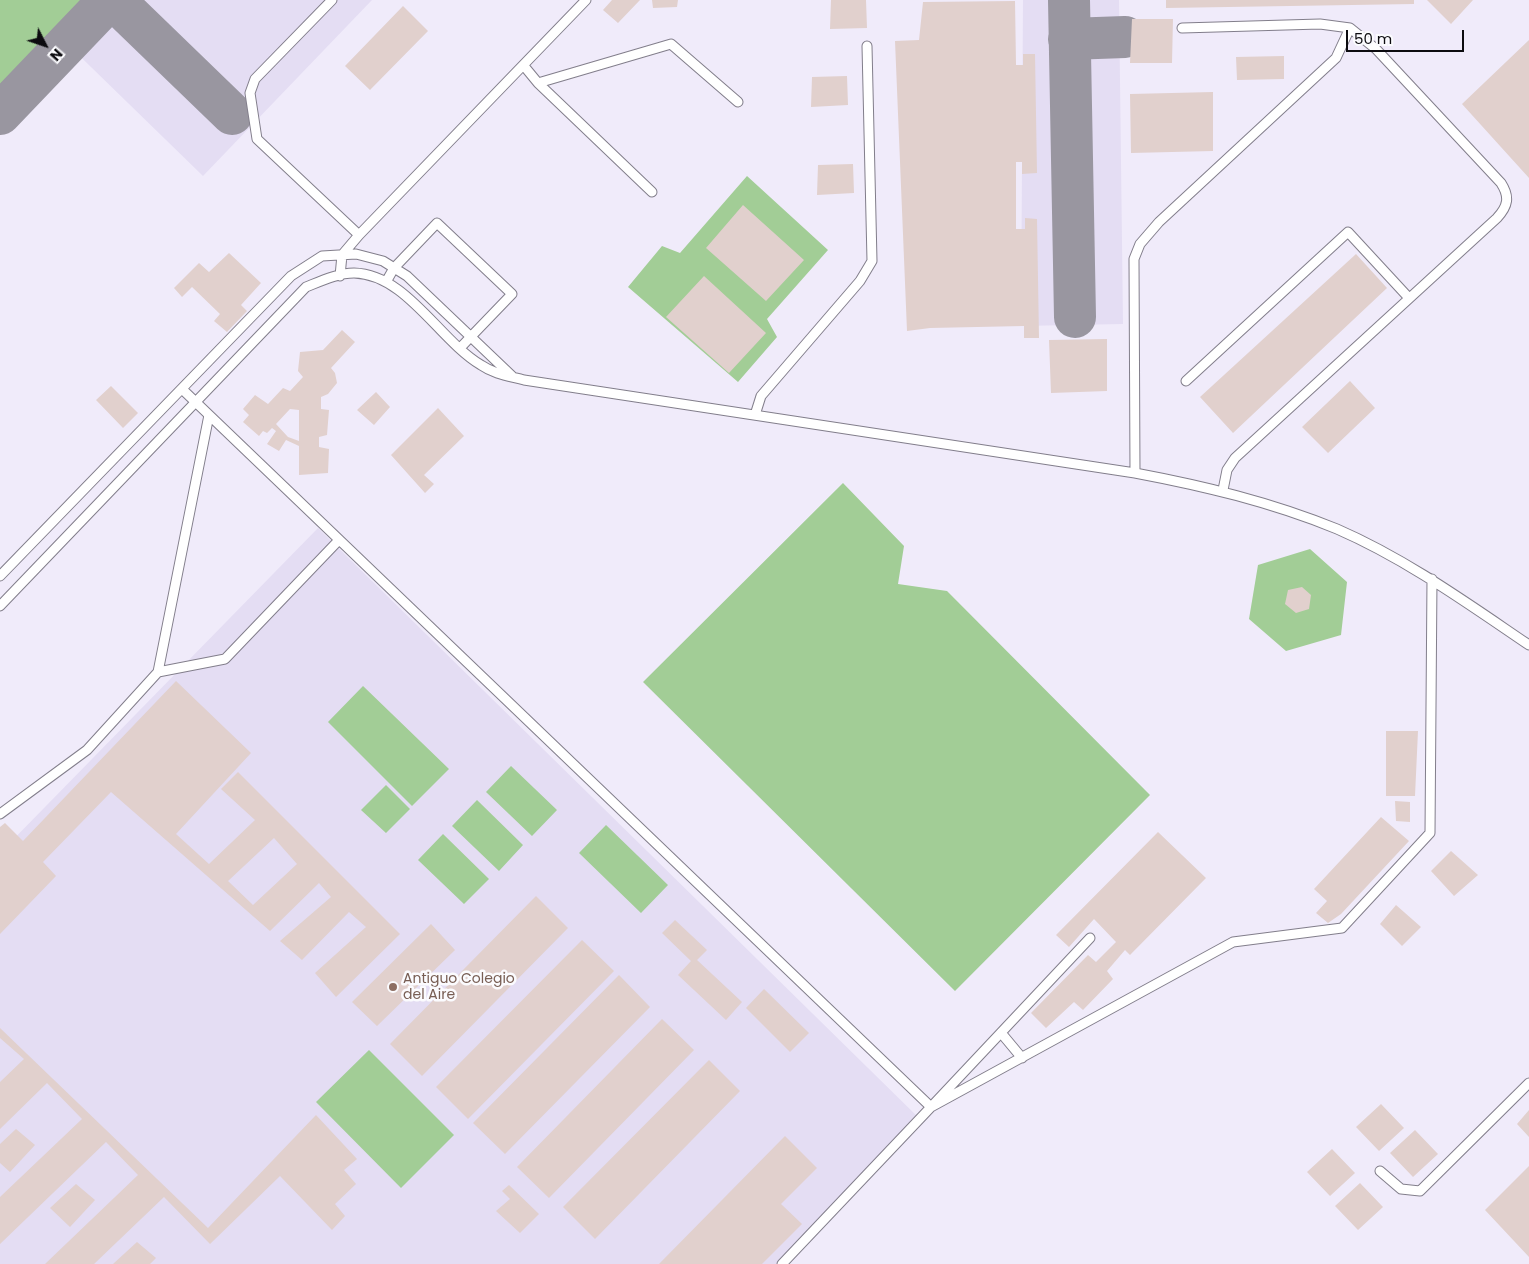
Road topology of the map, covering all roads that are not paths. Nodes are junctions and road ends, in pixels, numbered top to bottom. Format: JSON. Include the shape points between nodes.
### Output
{"nodes":[{"id":1,"x":332,"y":0,"type":"edge"},
{"id":2,"x":586,"y":0,"type":"edge"},
{"id":3,"x":1182,"y":28,"type":"dead end"},
{"id":4,"x":1350,"y":28,"type":"junction"},
{"id":5,"x":867,"y":46,"type":"dead end"},
{"id":6,"x":524,"y":66,"type":"junction"},
{"id":7,"x":538,"y":83,"type":"junction"},
{"id":8,"x":738,"y":102,"type":"dead end"},
{"id":9,"x":652,"y":192,"type":"dead end"},
{"id":10,"x":359,"y":235,"type":"junction"},
{"id":11,"x":342,"y":255,"type":"junction"},
{"id":12,"x":394,"y":268,"type":"junction"},
{"id":13,"x":340,"y":276,"type":"junction"},
{"id":14,"x":386,"y":282,"type":"junction"},
{"id":15,"x":1409,"y":298,"type":"junction"},
{"id":16,"x":471,"y":337,"type":"junction"},
{"id":17,"x":460,"y":348,"type":"junction"},
{"id":18,"x":513,"y":377,"type":"junction"},
{"id":19,"x":1186,"y":381,"type":"dead end"},
{"id":20,"x":182,"y":389,"type":"junction"},
{"id":21,"x":196,"y":402,"type":"junction"},
{"id":22,"x":209,"y":415,"type":"junction"},
{"id":23,"x":755,"y":415,"type":"junction"},
{"id":24,"x":1135,"y":473,"type":"junction"},
{"id":25,"x":1223,"y":490,"type":"junction"},
{"id":26,"x":339,"y":540,"type":"junction"},
{"id":27,"x":0,"y":576,"type":"edge"},
{"id":28,"x":1432,"y":580,"type":"junction"},
{"id":29,"x":0,"y":606,"type":"edge"},
{"id":30,"x":1529,"y":645,"type":"edge"},
{"id":31,"x":158,"y":672,"type":"junction"},
{"id":32,"x":0,"y":814,"type":"edge"},
{"id":33,"x":1090,"y":938,"type":"dead end"},
{"id":34,"x":1002,"y":1034,"type":"junction"},
{"id":35,"x":1022,"y":1058,"type":"junction"},
{"id":36,"x":1529,"y":1083,"type":"edge"},
{"id":37,"x":931,"y":1108,"type":"junction"},
{"id":38,"x":1380,"y":1171,"type":"dead end"},
{"id":39,"x":782,"y":1264,"type":"edge"}],
"edges":[{"from":1,"to":10,"type":"lane","via":[[255,80],[250,93],[257,139]]},
{"from":2,"to":6,"type":"lane"},
{"from":3,"to":4,"type":"lane","via":[[1320,24]]},
{"from":4,"to":15,"type":"lane","via":[[1365,38],[1501,182],[1508,197],[1497,218]]},
{"from":4,"to":24,"type":"lane","via":[[1336,58],[1158,222],[1140,244],[1134,259]]},
{"from":5,"to":23,"type":"lane","via":[[872,261],[860,281],[761,396]]},
{"from":6,"to":7,"type":"lane"},
{"from":6,"to":10,"type":"lane"},
{"from":7,"to":8,"type":"lane","via":[[671,44]]},
{"from":7,"to":9,"type":"lane"},
{"from":10,"to":11,"type":"lane"},
{"from":11,"to":12,"type":"lane","via":[[356,254],[383,261]]},
{"from":11,"to":13,"type":"lane"},
{"from":11,"to":20,"type":"lane","via":[[322,256],[291,276]]},
{"from":12,"to":14,"type":"lane"},
{"from":12,"to":16,"type":"lane","via":[[407,276]]},
{"from":12,"to":16,"type":"lane","via":[[437,223],[512,294]]},
{"from":13,"to":14,"type":"lane","via":[[353,273]]},
{"from":13,"to":21,"type":"lane","via":[[306,288]]},
{"from":14,"to":17,"type":"lane","via":[[398,289]]},
{"from":15,"to":19,"type":"lane","via":[[1348,232]]},
{"from":15,"to":25,"type":"lane","via":[[1235,458],[1227,470]]},
{"from":16,"to":17,"type":"lane"},
{"from":16,"to":18,"type":"lane"},
{"from":17,"to":18,"type":"lane","via":[[481,365]]},
{"from":18,"to":23,"type":"lane"},
{"from":20,"to":21,"type":"lane"},
{"from":20,"to":27,"type":"lane"},
{"from":21,"to":22,"type":"lane"},
{"from":21,"to":29,"type":"lane"},
{"from":22,"to":26,"type":"lane"},
{"from":22,"to":31,"type":"lane"},
{"from":23,"to":24,"type":"lane"},
{"from":24,"to":25,"type":"lane"},
{"from":25,"to":28,"type":"lane","via":[[1337,530]]},
{"from":26,"to":31,"type":"lane","via":[[225,659]]},
{"from":26,"to":37,"type":"lane"},
{"from":28,"to":30,"type":"lane"},
{"from":28,"to":35,"type":"lane","via":[[1430,833],[1342,928],[1233,942]]},
{"from":31,"to":32,"type":"lane","via":[[86,750]]},
{"from":33,"to":34,"type":"lane"},
{"from":34,"to":35,"type":"lane"},
{"from":34,"to":37,"type":"lane"},
{"from":35,"to":37,"type":"lane"},
{"from":36,"to":38,"type":"lane","via":[[1420,1192],[1401,1189]]},
{"from":37,"to":39,"type":"lane"}]}
